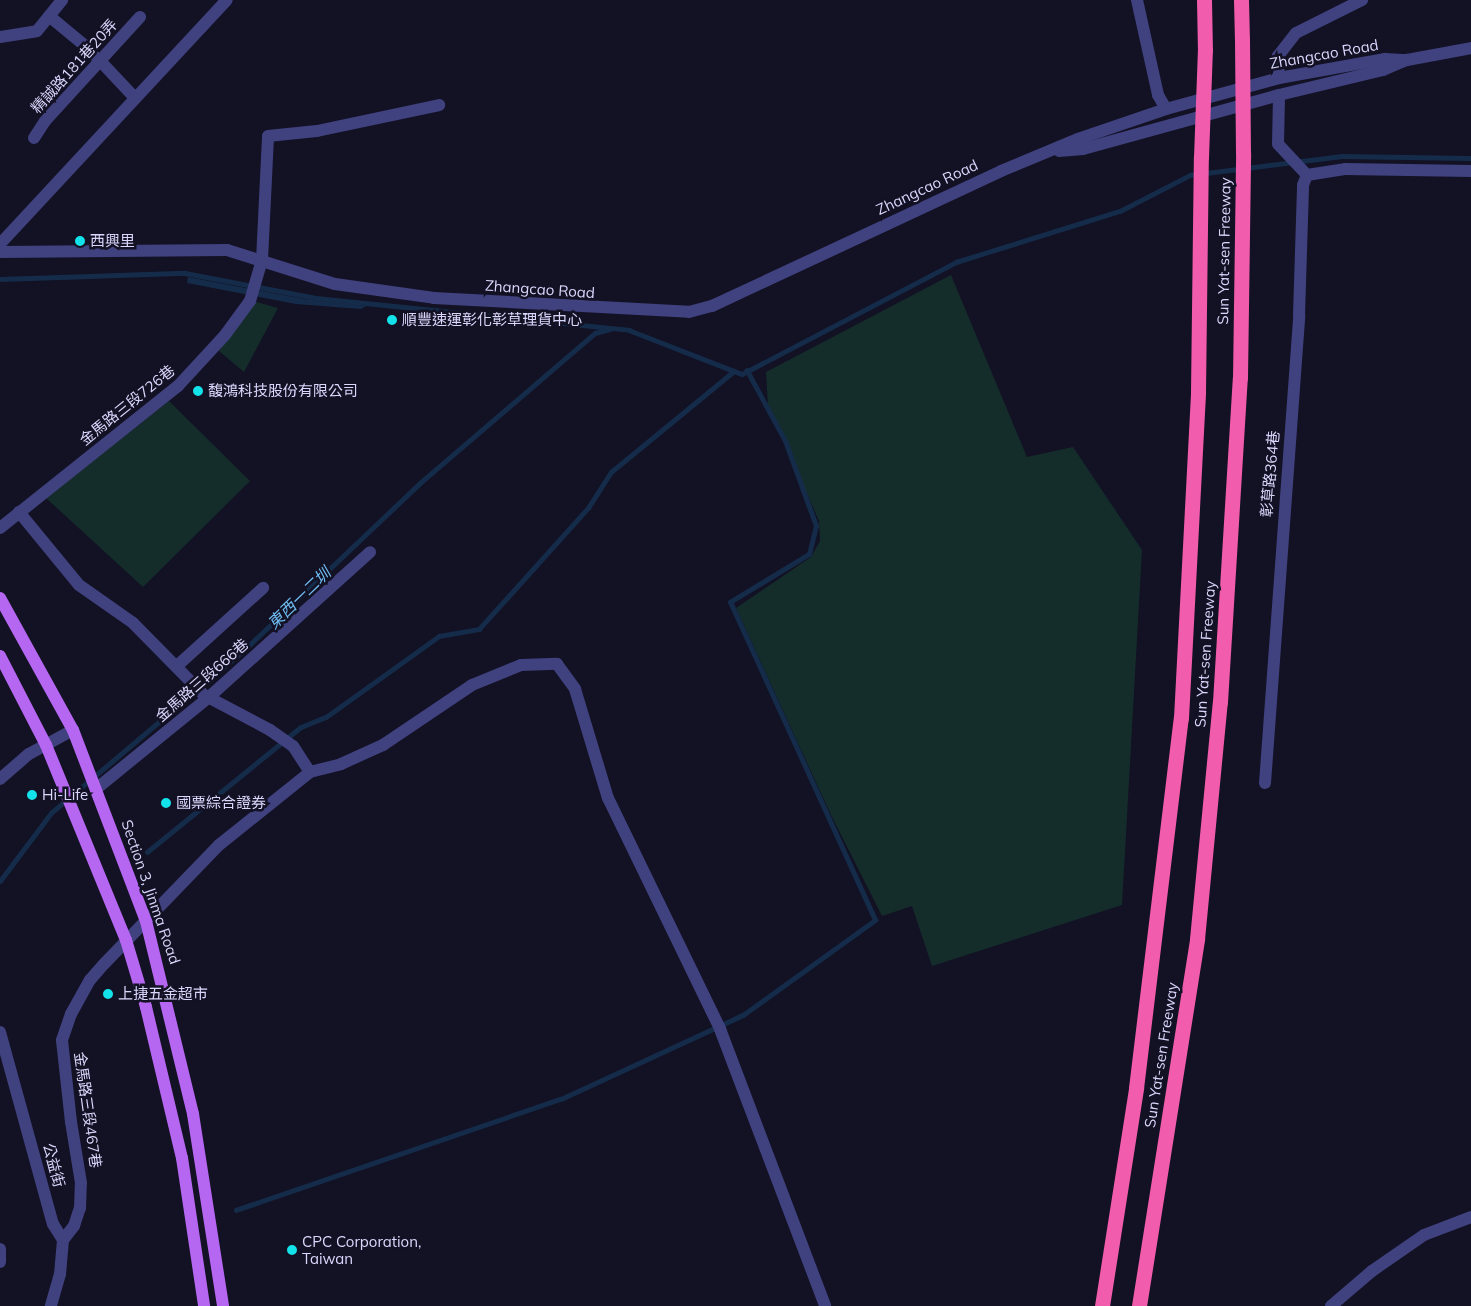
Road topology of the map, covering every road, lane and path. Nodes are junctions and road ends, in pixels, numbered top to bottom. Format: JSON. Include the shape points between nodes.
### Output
{"nodes":[{"id":1,"x":62,"y":0,"type":"edge"},
{"id":2,"x":227,"y":0,"type":"edge"},
{"id":3,"x":1137,"y":0,"type":"edge"},
{"id":4,"x":1204,"y":0,"type":"edge"},
{"id":5,"x":1241,"y":0,"type":"edge"},
{"id":6,"x":1362,"y":0,"type":"edge"},
{"id":7,"x":49,"y":16,"type":"junction"},
{"id":8,"x":140,"y":17,"type":"dead end"},
{"id":9,"x":0,"y":37,"type":"edge"},
{"id":10,"x":1471,"y":48,"type":"edge"},
{"id":11,"x":1407,"y":60,"type":"junction"},
{"id":12,"x":99,"y":61,"type":"junction"},
{"id":13,"x":1279,"y":78,"type":"junction"},
{"id":14,"x":1279,"y":95,"type":"junction"},
{"id":15,"x":135,"y":98,"type":"junction"},
{"id":16,"x":439,"y":105,"type":"dead end"},
{"id":17,"x":1166,"y":109,"type":"junction"},
{"id":18,"x":34,"y":138,"type":"dead end"},
{"id":19,"x":1048,"y":151,"type":"junction"},
{"id":20,"x":1471,"y":171,"type":"edge"},
{"id":21,"x":1304,"y":173,"type":"junction"},
{"id":22,"x":0,"y":244,"type":"edge"},
{"id":23,"x":0,"y":252,"type":"edge"},
{"id":24,"x":262,"y":260,"type":"junction"},
{"id":25,"x":19,"y":512,"type":"junction"},
{"id":26,"x":0,"y":528,"type":"edge"},
{"id":27,"x":370,"y":552,"type":"dead end"},
{"id":28,"x":263,"y":588,"type":"dead end"},
{"id":29,"x":0,"y":598,"type":"edge"},
{"id":30,"x":0,"y":656,"type":"edge"},
{"id":31,"x":178,"y":665,"type":"junction"},
{"id":32,"x":206,"y":696,"type":"junction"},
{"id":33,"x":73,"y":730,"type":"junction"},
{"id":34,"x":46,"y":744,"type":"junction"},
{"id":35,"x":310,"y":772,"type":"junction"},
{"id":36,"x":0,"y":780,"type":"edge"},
{"id":37,"x":1266,"y":783,"type":"dead end"},
{"id":38,"x":96,"y":789,"type":"junction"},
{"id":39,"x":146,"y":921,"type":"junction"},
{"id":40,"x":126,"y":940,"type":"junction"},
{"id":41,"x":0,"y":1032,"type":"edge"},
{"id":42,"x":1471,"y":1217,"type":"edge"},
{"id":43,"x":63,"y":1240,"type":"junction"},
{"id":44,"x":0,"y":1249,"type":"edge"},
{"id":45,"x":0,"y":1262,"type":"edge"},
{"id":46,"x":219,"y":1279,"type":"junction"},
{"id":47,"x":200,"y":1282,"type":"junction"},
{"id":48,"x":51,"y":1306,"type":"edge"},
{"id":49,"x":204,"y":1306,"type":"edge"},
{"id":50,"x":223,"y":1306,"type":"edge"},
{"id":51,"x":825,"y":1306,"type":"edge"},
{"id":52,"x":1102,"y":1306,"type":"edge"},
{"id":53,"x":1138,"y":1306,"type":"edge"},
{"id":54,"x":1331,"y":1306,"type":"edge"}],
"edges":[{"from":1,"to":7,"type":"street"},
{"from":2,"to":15,"type":"street"},
{"from":3,"to":17,"type":"street","via":[[1158,95]]},
{"from":4,"to":52,"type":"highway","name":"Sun Yat-sen Freeway","bridge":true,"via":[[1198,392],[1181,718],[1136,1088]]},
{"from":5,"to":53,"type":"highway","name":"Sun Yat-sen Freeway","bridge":true,"via":[[1240,378],[1219,712],[1197,938]]},
{"from":6,"to":13,"type":"street","via":[[1296,33],[1278,56]]},
{"from":7,"to":9,"type":"street","via":[[37,31]]},
{"from":7,"to":12,"type":"street"},
{"from":8,"to":12,"type":"street","name":"精誠路181巷20弄"},
{"from":10,"to":11,"type":"street","name":"Zhangcao Road"},
{"from":11,"to":13,"type":"street","name":"Zhangcao Road","via":[[1385,59]]},
{"from":11,"to":14,"type":"street","name":"Zhangcao Road","via":[[1383,70]]},
{"from":12,"to":15,"type":"street"},
{"from":12,"to":18,"type":"street","name":"精誠路181巷20弄","via":[[45,121]]},
{"from":13,"to":17,"type":"street","name":"Zhangcao Road"},
{"from":14,"to":19,"type":"street","name":"Zhangcao Road","via":[[1082,149]]},
{"from":14,"to":21,"type":"street","via":[[1278,144]]},
{"from":15,"to":22,"type":"street"},
{"from":16,"to":24,"type":"street","name":"金馬路三段726巷","via":[[317,131],[268,136]]},
{"from":17,"to":19,"type":"street","name":"Zhangcao Road"},
{"from":19,"to":24,"type":"street","name":"Zhangcao Road","via":[[712,306],[689,312],[434,298],[336,284]]},
{"from":20,"to":21,"type":"street","via":[[1345,169]]},
{"from":21,"to":37,"type":"street","name":"彰草路364巷","via":[[1299,315]]},
{"from":23,"to":24,"type":"street","name":"Zhangcao Road","via":[[227,250]]},
{"from":24,"to":25,"type":"street","name":"金馬路三段726巷","via":[[251,295],[225,335],[178,386]]},
{"from":25,"to":26,"type":"street","name":"金馬路三段726巷"},
{"from":25,"to":31,"type":"street","via":[[79,585],[133,623]]},
{"from":27,"to":32,"type":"street","name":"金馬路三段666巷"},
{"from":28,"to":31,"type":"street"},
{"from":29,"to":33,"type":"main road","name":"Section 3, Jinma Road"},
{"from":30,"to":34,"type":"main road"},
{"from":31,"to":32,"type":"street"},
{"from":32,"to":35,"type":"street","via":[[277,734],[293,746]]},
{"from":32,"to":38,"type":"street","name":"金馬路三段666巷"},
{"from":33,"to":34,"type":"street"},
{"from":33,"to":38,"type":"main road","name":"Section 3, Jinma Road"},
{"from":34,"to":36,"type":"street"},
{"from":34,"to":40,"type":"main road"},
{"from":35,"to":39,"type":"street","name":"金馬路三段467巷","via":[[219,844]]},
{"from":35,"to":51,"type":"street","via":[[341,764],[383,745],[472,685],[521,665],[557,664],[575,689],[608,798],[718,1024]]},
{"from":38,"to":39,"type":"main road","name":"Section 3, Jinma Road"},
{"from":39,"to":40,"type":"street","name":"金馬路三段467巷"},
{"from":39,"to":46,"type":"main road","name":"Section 3, Jinma Road","via":[[193,1114]]},
{"from":40,"to":43,"type":"street","name":"金馬路三段467巷","via":[[90,980],[71,1014],[62,1040],[82,1184],[80,1208],[74,1226]]},
{"from":40,"to":47,"type":"main road","via":[[146,1007],[182,1158]]},
{"from":41,"to":43,"type":"street","name":"公益街","via":[[53,1224]]},
{"from":42,"to":54,"type":"street","via":[[1424,1235],[1372,1270]]},
{"from":43,"to":48,"type":"street","via":[[60,1274]]},
{"from":44,"to":45,"type":"street"},
{"from":46,"to":47,"type":"main road"},
{"from":46,"to":50,"type":"main road","name":"Section 3, Jinma Road"},
{"from":47,"to":49,"type":"main road"}]}
